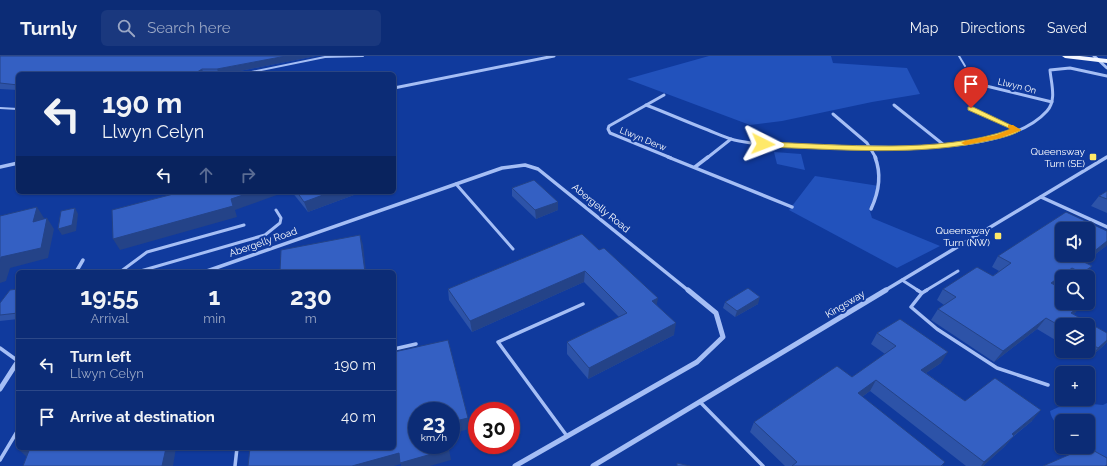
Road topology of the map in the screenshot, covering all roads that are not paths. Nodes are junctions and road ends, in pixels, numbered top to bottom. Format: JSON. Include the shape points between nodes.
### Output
{"nodes":[{"id":1,"x":362,"y":56,"type":"edge"},
{"id":2,"x":554,"y":56,"type":"edge"},
{"id":3,"x":959,"y":56,"type":"edge"},
{"id":4,"x":1065,"y":56,"type":"edge"},
{"id":5,"x":1097,"y":58,"type":"edge"},
{"id":6,"x":1107,"y":61,"type":"edge"},
{"id":7,"x":965,"y":66,"type":"dead end"},
{"id":8,"x":1107,"y":68,"type":"edge"},
{"id":9,"x":252,"y":72,"type":"edge"},
{"id":10,"x":1107,"y":76,"type":"edge"},
{"id":11,"x":978,"y":84,"type":"dead end"},
{"id":12,"x":396,"y":88,"type":"edge"},
{"id":13,"x":664,"y":95,"type":"dead end"},
{"id":14,"x":1052,"y":102,"type":"junction"},
{"id":15,"x":646,"y":105,"type":"junction"},
{"id":16,"x":894,"y":105,"type":"dead end"},
{"id":17,"x":0,"y":108,"type":"edge"},
{"id":18,"x":971,"y":108,"type":"dead end"},
{"id":19,"x":16,"y":109,"type":"edge"},
{"id":20,"x":833,"y":114,"type":"dead end"},
{"id":21,"x":1017,"y":130,"type":"junction"},
{"id":22,"x":731,"y":139,"type":"junction"},
{"id":23,"x":945,"y":146,"type":"junction"},
{"id":24,"x":870,"y":148,"type":"junction"},
{"id":25,"x":1106,"y":159,"type":"edge"},
{"id":26,"x":16,"y":163,"type":"edge"},
{"id":27,"x":0,"y":167,"type":"edge"},
{"id":28,"x":695,"y":167,"type":"junction"},
{"id":29,"x":456,"y":184,"type":"junction"},
{"id":30,"x":1041,"y":197,"type":"junction"},
{"id":31,"x":792,"y":207,"type":"dead end"},
{"id":32,"x":870,"y":209,"type":"dead end"},
{"id":33,"x":276,"y":210,"type":"dead end"},
{"id":34,"x":244,"y":225,"type":"dead end"},
{"id":35,"x":1107,"y":227,"type":"edge"},
{"id":36,"x":513,"y":248,"type":"dead end"},
{"id":37,"x":83,"y":260,"type":"dead end"},
{"id":38,"x":77,"y":270,"type":"edge"},
{"id":39,"x":125,"y":270,"type":"edge"},
{"id":40,"x":144,"y":270,"type":"edge"},
{"id":41,"x":210,"y":270,"type":"edge"},
{"id":42,"x":958,"y":271,"type":"dead end"},
{"id":43,"x":902,"y":280,"type":"junction"},
{"id":44,"x":922,"y":293,"type":"junction"},
{"id":45,"x":583,"y":304,"type":"dead end"},
{"id":46,"x":416,"y":344,"type":"dead end"},
{"id":47,"x":0,"y":348,"type":"edge"},
{"id":48,"x":396,"y":349,"type":"edge"},
{"id":49,"x":16,"y":360,"type":"edge"},
{"id":50,"x":16,"y":364,"type":"edge"},
{"id":51,"x":1048,"y":385,"type":"dead end"},
{"id":52,"x":0,"y":389,"type":"edge"},
{"id":53,"x":700,"y":402,"type":"junction"},
{"id":54,"x":16,"y":433,"type":"edge"},
{"id":55,"x":567,"y":436,"type":"junction"},
{"id":56,"x":237,"y":450,"type":"edge"},
{"id":57,"x":0,"y":460,"type":"edge"},
{"id":58,"x":235,"y":466,"type":"edge"},
{"id":59,"x":515,"y":466,"type":"edge"},
{"id":60,"x":593,"y":466,"type":"edge"},
{"id":61,"x":763,"y":466,"type":"edge"}],
"edges":[{"from":1,"to":9,"type":"lane","via":[[325,57]]},
{"from":2,"to":12,"type":"street"},
{"from":3,"to":7,"type":"lane"},
{"from":4,"to":5,"type":"main road"},
{"from":5,"to":6,"type":"main road"},
{"from":5,"to":8,"type":"street"},
{"from":10,"to":14,"type":"street","via":[[1054,68],[1050,70],[1054,90]]},
{"from":11,"to":14,"type":"street","name":"Llwyn On"},
{"from":13,"to":15,"type":"street","name":"Llwyn Derw"},
{"from":14,"to":21,"type":"street","via":[[1047,111],[1035,121]]},
{"from":15,"to":22,"type":"street"},
{"from":15,"to":28,"type":"street","name":"Llwyn Derw","via":[[609,126],[610,133]]},
{"from":16,"to":23,"type":"street"},
{"from":17,"to":19,"type":"lane"},
{"from":18,"to":21,"type":"street"},
{"from":20,"to":24,"type":"street"},
{"from":21,"to":23,"type":"street","via":[[998,137]]},
{"from":22,"to":24,"type":"street","via":[[763,144]]},
{"from":22,"to":28,"type":"street"},
{"from":23,"to":24,"type":"street"},
{"from":24,"to":32,"type":"street","via":[[876,159],[880,184],[879,192]]},
{"from":25,"to":30,"type":"street","name":"Kingsway"},
{"from":26,"to":27,"type":"street"},
{"from":28,"to":31,"type":"street","name":"Llwyn Derw"},
{"from":29,"to":36,"type":"lane"},
{"from":29,"to":41,"type":"street","name":"Abergelly Road"},
{"from":29,"to":55,"type":"street","name":"Abergelly Road","via":[[510,166],[525,165],[538,170],[716,313],[723,336],[697,362]]},
{"from":30,"to":35,"type":"street"},
{"from":30,"to":43,"type":"street","name":"Kingsway"},
{"from":33,"to":40,"type":"lane","via":[[281,218],[280,223],[265,235]]},
{"from":34,"to":39,"type":"lane","via":[[141,254]]},
{"from":37,"to":38,"type":"street"},
{"from":42,"to":44,"type":"lane"},
{"from":43,"to":44,"type":"lane"},
{"from":43,"to":53,"type":"street","name":"Kingsway"},
{"from":44,"to":51,"type":"lane","via":[[911,307],[937,329],[997,368]]},
{"from":45,"to":55,"type":"lane","via":[[498,342]]},
{"from":46,"to":48,"type":"lane"},
{"from":47,"to":49,"type":"lane"},
{"from":50,"to":52,"type":"street"},
{"from":53,"to":60,"type":"street","name":"Kingsway"},
{"from":53,"to":61,"type":"lane"},
{"from":54,"to":57,"type":"lane"},
{"from":55,"to":59,"type":"street","name":"Abergelly Road"},
{"from":56,"to":58,"type":"lane"}]}
